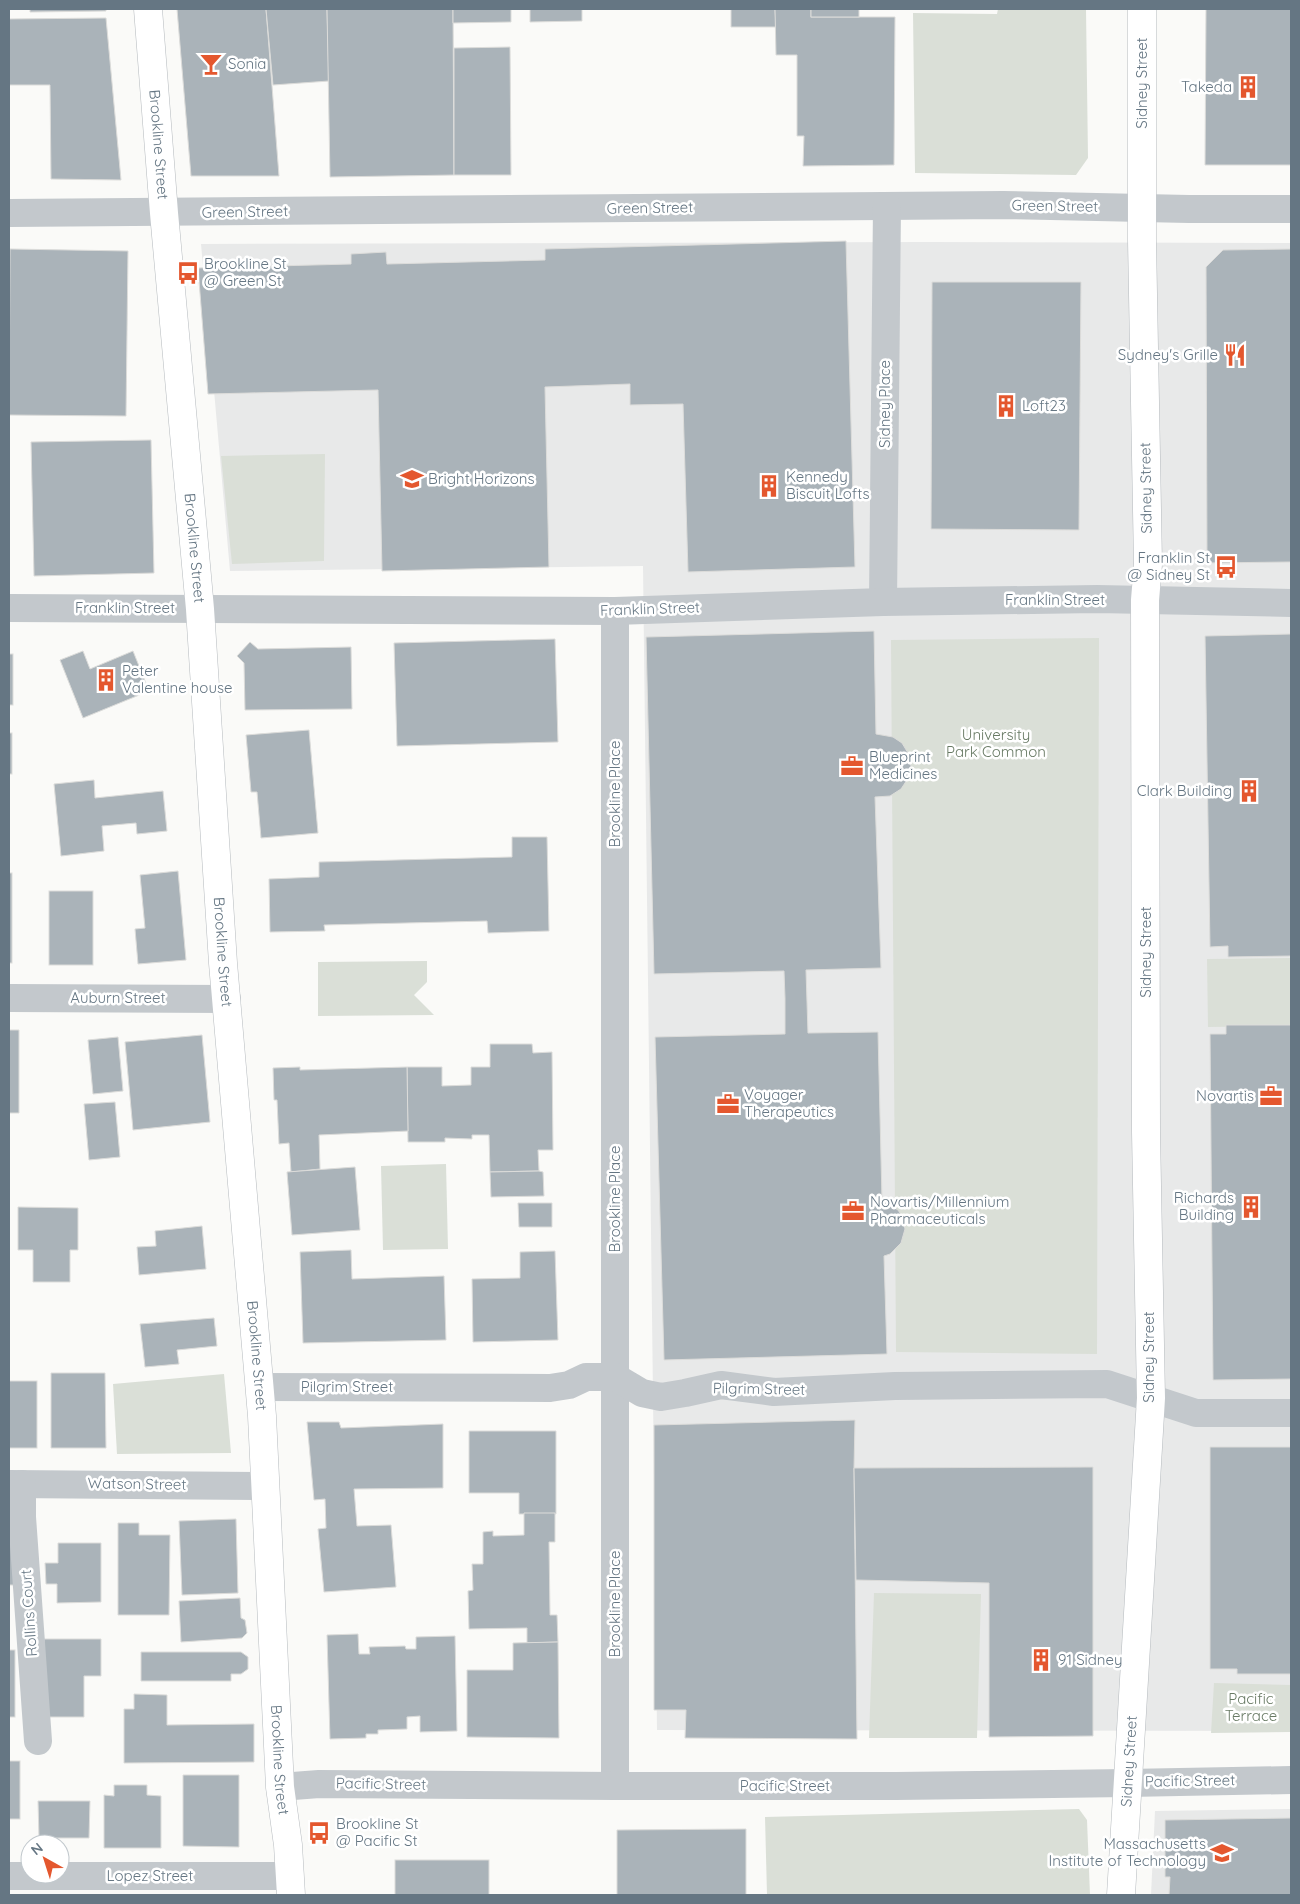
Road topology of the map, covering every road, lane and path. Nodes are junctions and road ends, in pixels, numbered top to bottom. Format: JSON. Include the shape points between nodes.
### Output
{"nodes":[{"id":1,"x":148,"y":9,"type":"edge"},
{"id":2,"x":1142,"y":9,"type":"edge"},
{"id":3,"x":886,"y":206,"type":"junction"},
{"id":4,"x":1142,"y":207,"type":"junction"},
{"id":5,"x":1291,"y":209,"type":"edge"},
{"id":6,"x":9,"y":213,"type":"edge"},
{"id":7,"x":164,"y":213,"type":"junction"},
{"id":8,"x":1145,"y":600,"type":"junction"},
{"id":9,"x":883,"y":602,"type":"junction"},
{"id":10,"x":1291,"y":603,"type":"edge"},
{"id":11,"x":9,"y":608,"type":"edge"},
{"id":12,"x":200,"y":609,"type":"junction"},
{"id":13,"x":615,"y":611,"type":"junction"},
{"id":14,"x":9,"y":998,"type":"edge"},
{"id":15,"x":227,"y":999,"type":"junction"},
{"id":16,"x":615,"y":1377,"type":"junction"},
{"id":17,"x":260,"y":1387,"type":"junction"},
{"id":18,"x":1150,"y":1398,"type":"junction"},
{"id":19,"x":1291,"y":1413,"type":"edge"},
{"id":20,"x":15,"y":1484,"type":"edge"},
{"id":21,"x":265,"y":1486,"type":"junction"},
{"id":22,"x":38,"y":1741,"type":"dead end"},
{"id":23,"x":1291,"y":1780,"type":"edge"},
{"id":24,"x":1127,"y":1782,"type":"junction"},
{"id":25,"x":615,"y":1786,"type":"junction"},
{"id":26,"x":280,"y":1787,"type":"junction"},
{"id":27,"x":9,"y":1876,"type":"edge"},
{"id":28,"x":291,"y":1886,"type":"edge"},
{"id":29,"x":1120,"y":1895,"type":"edge"}],
"edges":[{"from":1,"to":7,"type":"main road","name":"Brookline Street"},
{"from":2,"to":4,"type":"main road","name":"Sidney Street"},
{"from":3,"to":4,"type":"street","name":"Green Street"},
{"from":3,"to":7,"type":"street","name":"Green Street"},
{"from":3,"to":9,"type":"street","name":"Sidney Place"},
{"from":4,"to":5,"type":"street","name":"Green Street"},
{"from":4,"to":8,"type":"main road","name":"Sidney Street","via":[[1148,564]]},
{"from":6,"to":7,"type":"street","name":"Green Street"},
{"from":7,"to":12,"type":"main road","name":"Brookline Street"},
{"from":8,"to":9,"type":"street","name":"Franklin Street"},
{"from":8,"to":10,"type":"street","name":"Franklin Street"},
{"from":8,"to":18,"type":"main road","name":"Sidney Street"},
{"from":9,"to":13,"type":"street","name":"Franklin Street"},
{"from":11,"to":12,"type":"street","name":"Franklin Street"},
{"from":12,"to":13,"type":"street","name":"Franklin Street"},
{"from":12,"to":15,"type":"main road","name":"Brookline Street"},
{"from":13,"to":16,"type":"street","name":"Brookline Place"},
{"from":14,"to":15,"type":"street","name":"Auburn Street"},
{"from":15,"to":17,"type":"main road","name":"Brookline Street"},
{"from":16,"to":17,"type":"street","name":"Pilgrim Street","via":[[586,1377],[569,1385],[550,1388]]},
{"from":16,"to":18,"type":"street","name":"Pilgrim Street","via":[[642,1393],[661,1396],[721,1385],[774,1392],[895,1386],[1107,1384]]},
{"from":16,"to":25,"type":"street","name":"Brookline Place"},
{"from":17,"to":21,"type":"main road","name":"Brookline Street"},
{"from":18,"to":19,"type":"street","name":"Pilgrim Street","via":[[1196,1413]]},
{"from":18,"to":24,"type":"main road","name":"Sidney Street"},
{"from":20,"to":21,"type":"street","name":"Watson Street"},
{"from":20,"to":22,"type":"street","name":"Rollins Court","via":[[22,1517]]},
{"from":21,"to":26,"type":"main road","name":"Brookline Street"},
{"from":23,"to":24,"type":"street","name":"Pacific Street"},
{"from":24,"to":25,"type":"street","name":"Pacific Street"},
{"from":24,"to":29,"type":"main road","name":"Sidney Street"},
{"from":25,"to":26,"type":"street","name":"Pacific Street","via":[[320,1784]]},
{"from":26,"to":28,"type":"main road","name":"Brookline Street"},
{"from":27,"to":28,"type":"street","name":"Lopez Street"}]}
